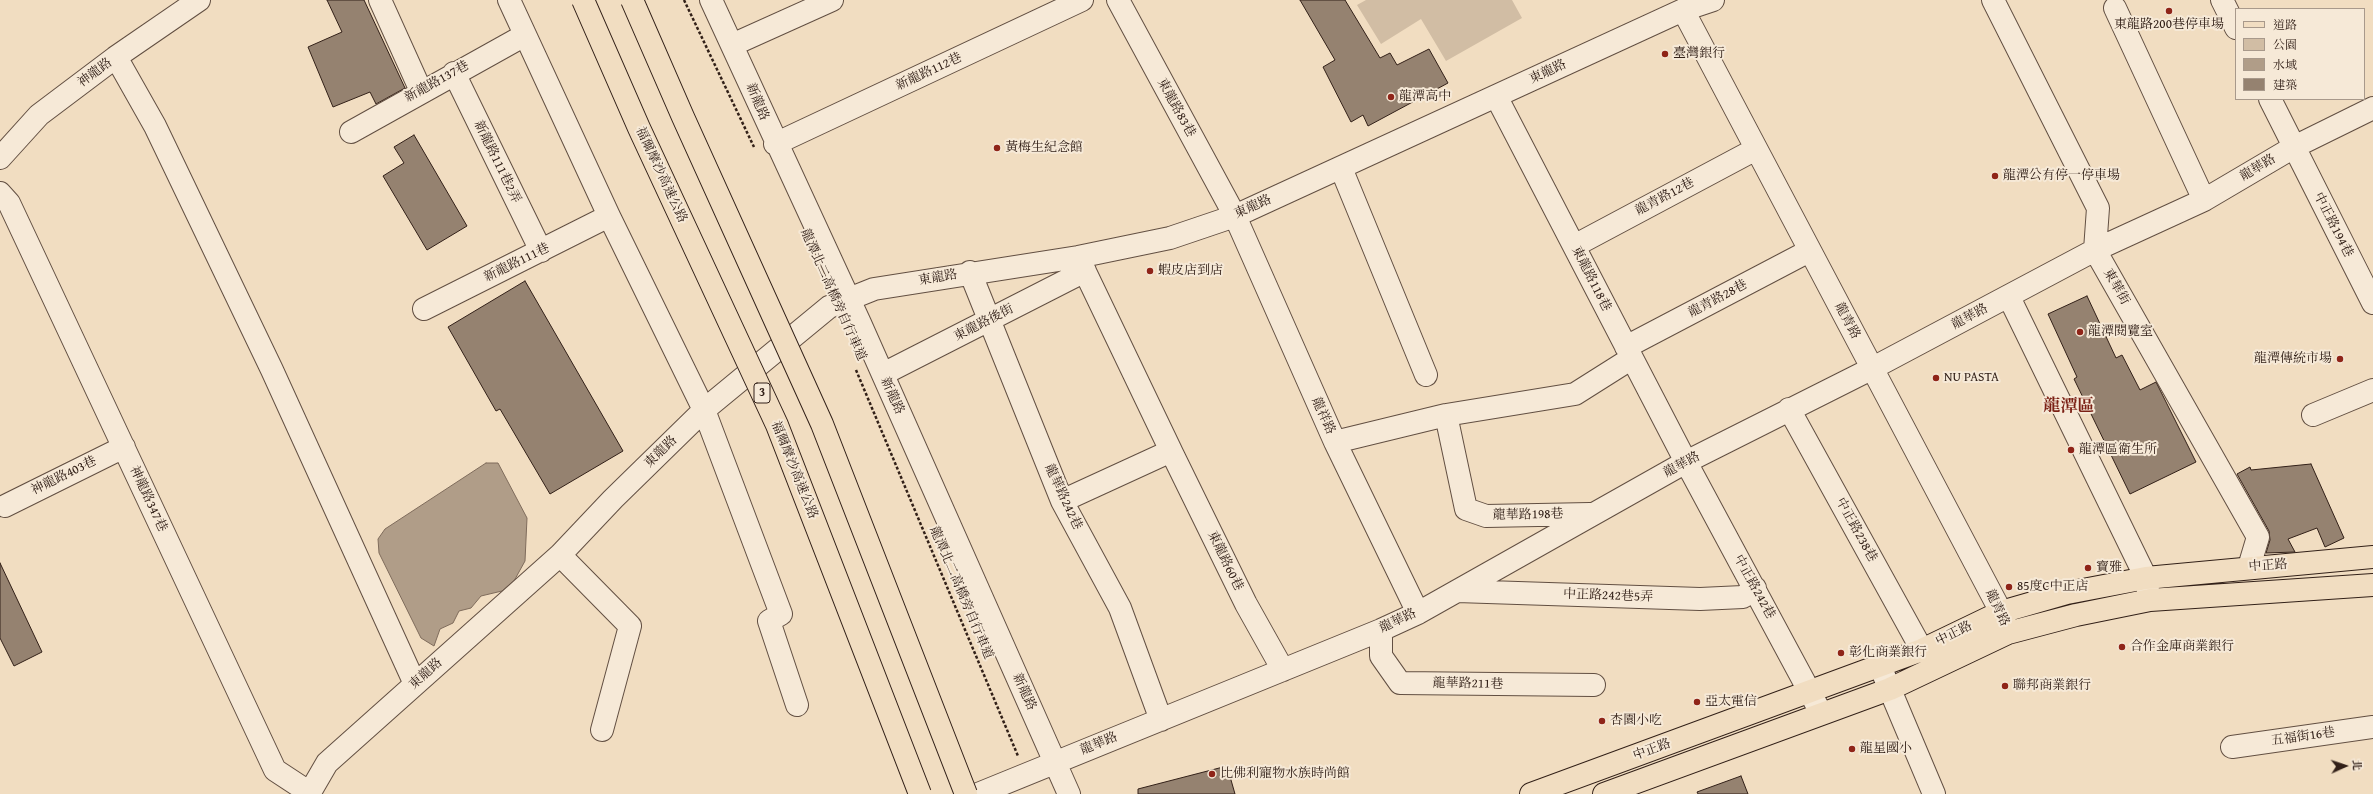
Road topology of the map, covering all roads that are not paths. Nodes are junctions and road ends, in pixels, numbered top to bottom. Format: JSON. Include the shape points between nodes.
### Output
{"nodes":[{"id":1,"x":199,"y":0,"type":"edge"},
{"id":2,"x":380,"y":0,"type":"edge"},
{"id":3,"x":509,"y":0,"type":"edge"},
{"id":4,"x":583,"y":0,"type":"edge"},
{"id":5,"x":632,"y":0,"type":"edge"},
{"id":6,"x":710,"y":0,"type":"edge"},
{"id":7,"x":832,"y":0,"type":"edge"},
{"id":8,"x":1082,"y":0,"type":"edge"},
{"id":9,"x":1118,"y":0,"type":"edge"},
{"id":10,"x":1713,"y":0,"type":"edge"},
{"id":11,"x":1992,"y":0,"type":"edge"},
{"id":12,"x":2222,"y":0,"type":"edge"},
{"id":13,"x":2115,"y":8,"type":"dead end"},
{"id":14,"x":1683,"y":10,"type":"junction"},
{"id":15,"x":2235,"y":26,"type":"edge"},
{"id":16,"x":525,"y":35,"type":"junction"},
{"id":17,"x":732,"y":45,"type":"junction"},
{"id":18,"x":116,"y":57,"type":"junction"},
{"id":19,"x":454,"y":73,"type":"junction"},
{"id":20,"x":421,"y":91,"type":"junction"},
{"id":21,"x":1496,"y":96,"type":"junction"},
{"id":22,"x":2270,"y":100,"type":"edge"},
{"id":23,"x":2373,"y":108,"type":"edge"},
{"id":24,"x":351,"y":132,"type":"dead end"},
{"id":25,"x":765,"y":147,"type":"junction"},
{"id":26,"x":2294,"y":147,"type":"junction"},
{"id":27,"x":1756,"y":148,"type":"junction"},
{"id":28,"x":0,"y":158,"type":"edge"},
{"id":29,"x":1341,"y":168,"type":"junction"},
{"id":30,"x":0,"y":193,"type":"edge"},
{"id":31,"x":2204,"y":200,"type":"junction"},
{"id":32,"x":609,"y":216,"type":"junction"},
{"id":33,"x":1235,"y":216,"type":"junction"},
{"id":34,"x":1574,"y":246,"type":"junction"},
{"id":35,"x":2095,"y":250,"type":"junction"},
{"id":36,"x":541,"y":251,"type":"junction"},
{"id":37,"x":1809,"y":251,"type":"junction"},
{"id":38,"x":1082,"y":264,"type":"junction"},
{"id":39,"x":970,"y":272,"type":"junction"},
{"id":40,"x":2009,"y":297,"type":"junction"},
{"id":41,"x":849,"y":300,"type":"junction"},
{"id":42,"x":2373,"y":303,"type":"edge"},
{"id":43,"x":424,"y":309,"type":"dead end"},
{"id":44,"x":989,"y":321,"type":"junction"},
{"id":45,"x":1629,"y":353,"type":"junction"},
{"id":46,"x":1872,"y":369,"type":"junction"},
{"id":47,"x":883,"y":374,"type":"junction"},
{"id":48,"x":1426,"y":375,"type":"dead end"},
{"id":49,"x":2373,"y":390,"type":"edge"},
{"id":50,"x":1789,"y":409,"type":"junction"},
{"id":51,"x":704,"y":410,"type":"junction"},
{"id":52,"x":1446,"y":415,"type":"junction"},
{"id":53,"x":2313,"y":415,"type":"dead end"},
{"id":54,"x":1335,"y":442,"type":"junction"},
{"id":55,"x":124,"y":447,"type":"junction"},
{"id":56,"x":1171,"y":451,"type":"junction"},
{"id":57,"x":1686,"y":462,"type":"junction"},
{"id":58,"x":1062,"y":501,"type":"junction"},
{"id":59,"x":5,"y":506,"type":"dead end"},
{"id":60,"x":1592,"y":514,"type":"junction"},
{"id":61,"x":560,"y":555,"type":"junction"},
{"id":62,"x":2373,"y":558,"type":"edge"},
{"id":63,"x":2249,"y":567,"type":"junction"},
{"id":64,"x":2146,"y":578,"type":"junction"},
{"id":65,"x":2373,"y":585,"type":"edge"},
{"id":66,"x":1755,"y":588,"type":"junction"},
{"id":67,"x":1457,"y":591,"type":"junction"},
{"id":68,"x":2150,"y":600,"type":"junction"},
{"id":69,"x":1418,"y":612,"type":"junction"},
{"id":70,"x":2001,"y":612,"type":"junction"},
{"id":71,"x":1381,"y":630,"type":"junction"},
{"id":72,"x":2008,"y":633,"type":"junction"},
{"id":73,"x":1922,"y":650,"type":"junction"},
{"id":74,"x":1880,"y":666,"type":"junction"},
{"id":75,"x":1283,"y":670,"type":"junction"},
{"id":76,"x":415,"y":684,"type":"junction"},
{"id":77,"x":1594,"y":685,"type":"dead end"},
{"id":78,"x":1890,"y":689,"type":"junction"},
{"id":79,"x":1810,"y":691,"type":"junction"},
{"id":80,"x":797,"y":705,"type":"dead end"},
{"id":81,"x":1821,"y":713,"type":"junction"},
{"id":82,"x":1161,"y":720,"type":"junction"},
{"id":83,"x":2373,"y":727,"type":"edge"},
{"id":84,"x":602,"y":730,"type":"dead end"},
{"id":85,"x":2232,"y":747,"type":"dead end"},
{"id":86,"x":1055,"y":762,"type":"junction"},
{"id":87,"x":309,"y":794,"type":"edge"},
{"id":88,"x":920,"y":794,"type":"edge"},
{"id":89,"x":966,"y":794,"type":"edge"},
{"id":90,"x":978,"y":794,"type":"edge"},
{"id":91,"x":1069,"y":794,"type":"edge"},
{"id":92,"x":1531,"y":794,"type":"edge"},
{"id":93,"x":1604,"y":794,"type":"edge"},
{"id":94,"x":1934,"y":794,"type":"edge"}],
"edges":[{"from":1,"to":18,"type":"street","name":"神龍路"},
{"from":2,"to":20,"type":"street"},
{"from":3,"to":16,"type":"street"},
{"from":4,"to":88,"type":"main road","name":"福爾摩沙高速公路","number":"3","bridge":true,"via":[[639,128],[777,425]]},
{"from":5,"to":89,"type":"main road","bridge":true,"via":[[822,424]]},
{"from":6,"to":17,"type":"street","name":"新龍路"},
{"from":7,"to":17,"type":"street"},
{"from":8,"to":25,"type":"street","name":"新龍路112巷"},
{"from":9,"to":33,"type":"street","name":"東龍路83巷"},
{"from":10,"to":14,"type":"street","name":"東龍路"},
{"from":11,"to":35,"type":"street","via":[[2098,208]]},
{"from":12,"to":15,"type":"street"},
{"from":13,"to":31,"type":"street"},
{"from":14,"to":21,"type":"street","name":"東龍路"},
{"from":14,"to":27,"type":"street","name":"龍青路"},
{"from":16,"to":19,"type":"street","name":"新龍路137巷"},
{"from":16,"to":32,"type":"street"},
{"from":17,"to":25,"type":"street","name":"新龍路"},
{"from":18,"to":28,"type":"street","name":"神龍路","via":[[39,115]]},
{"from":18,"to":76,"type":"street","via":[[155,126],[265,356]]},
{"from":19,"to":20,"type":"street","name":"新龍路137巷"},
{"from":19,"to":36,"type":"street","name":"新龍路111巷2弄"},
{"from":20,"to":24,"type":"street","name":"新龍路137巷"},
{"from":21,"to":29,"type":"street","name":"東龍路"},
{"from":21,"to":34,"type":"street","name":"東龍路118巷"},
{"from":22,"to":26,"type":"street","name":"中正路194巷"},
{"from":23,"to":26,"type":"street","name":"龍華路"},
{"from":25,"to":41,"type":"street","name":"新龍路"},
{"from":26,"to":31,"type":"street","name":"龍華路"},
{"from":26,"to":42,"type":"street","name":"中正路194巷"},
{"from":27,"to":34,"type":"street","name":"龍青路12巷"},
{"from":27,"to":37,"type":"street","name":"龍青路"},
{"from":29,"to":33,"type":"street","name":"東龍路"},
{"from":29,"to":48,"type":"street"},
{"from":30,"to":55,"type":"street","name":"神龍路347巷","via":[[9,203]]},
{"from":31,"to":35,"type":"street","name":"龍華路"},
{"from":32,"to":36,"type":"street","name":"新龍路111巷"},
{"from":32,"to":51,"type":"street"},
{"from":33,"to":38,"type":"street","name":"東龍路"},
{"from":33,"to":54,"type":"street","name":"龍祥路"},
{"from":34,"to":45,"type":"street","name":"東龍路118巷"},
{"from":35,"to":40,"type":"street","name":"龍華路"},
{"from":35,"to":63,"type":"street","name":"東華街","via":[[2258,537]]},
{"from":36,"to":43,"type":"street","name":"新龍路111巷"},
{"from":37,"to":45,"type":"street","name":"龍青路28巷"},
{"from":37,"to":46,"type":"street","name":"龍青路"},
{"from":38,"to":39,"type":"street","name":"東龍路"},
{"from":38,"to":44,"type":"street","name":"東龍路後街"},
{"from":38,"to":56,"type":"street","name":"東龍路60巷"},
{"from":39,"to":41,"type":"street","name":"東龍路","via":[[874,289]]},
{"from":39,"to":44,"type":"street","name":"龍華路242巷"},
{"from":40,"to":46,"type":"street","name":"龍華路"},
{"from":40,"to":64,"type":"street"},
{"from":41,"to":47,"type":"street","name":"新龍路"},
{"from":41,"to":51,"type":"street","name":"東龍路","via":[[829,306]]},
{"from":44,"to":47,"type":"street","name":"東龍路後街"},
{"from":44,"to":58,"type":"street","name":"龍華路242巷"},
{"from":45,"to":52,"type":"street","name":"龍青路28巷","via":[[1575,394]]},
{"from":45,"to":57,"type":"street","name":"東龍路118巷"},
{"from":46,"to":50,"type":"street","name":"龍華路"},
{"from":46,"to":70,"type":"street","name":"龍青路"},
{"from":47,"to":86,"type":"street","name":"新龍路"},
{"from":49,"to":53,"type":"street"},
{"from":50,"to":57,"type":"street","name":"龍華路"},
{"from":50,"to":73,"type":"street","name":"中正路238巷"},
{"from":51,"to":61,"type":"street","name":"東龍路"},
{"from":51,"to":80,"type":"street","via":[[781,614],[769,621]]},
{"from":52,"to":54,"type":"street","name":"龍青路28巷"},
{"from":52,"to":60,"type":"street","name":"龍華路198巷","via":[[1466,509],[1486,516]]},
{"from":54,"to":69,"type":"street","name":"龍祥路"},
{"from":55,"to":59,"type":"street","name":"神龍路403巷"},
{"from":55,"to":87,"type":"street","name":"神龍路347巷","via":[[275,770]]},
{"from":56,"to":58,"type":"street"},
{"from":56,"to":75,"type":"street","name":"東龍路60巷","via":[[1246,604]]},
{"from":57,"to":60,"type":"street","name":"龍華路"},
{"from":57,"to":66,"type":"street","name":"中正路242巷"},
{"from":58,"to":82,"type":"street","name":"龍華路242巷","via":[[1120,608]]},
{"from":60,"to":67,"type":"street","name":"龍華路"},
{"from":61,"to":76,"type":"street","name":"東龍路"},
{"from":61,"to":84,"type":"street","via":[[630,626]]},
{"from":62,"to":63,"type":"main road","name":"中正路"},
{"from":63,"to":64,"type":"main road","name":"中正路"},
{"from":64,"to":68,"type":"street"},
{"from":64,"to":70,"type":"main road","name":"中正路","via":[[2067,593]]},
{"from":65,"to":68,"type":"main road","name":"中正路"},
{"from":66,"to":67,"type":"street","name":"中正路242巷5弄","via":[[1743,597],[1700,600]]},
{"from":66,"to":79,"type":"street","name":"中正路242巷"},
{"from":67,"to":69,"type":"street","name":"龍華路"},
{"from":68,"to":72,"type":"main road","name":"中正路","via":[[2076,615]]},
{"from":69,"to":71,"type":"street","name":"龍華路"},
{"from":70,"to":72,"type":"street","name":"龍青路"},
{"from":70,"to":73,"type":"main road","name":"中正路"},
{"from":71,"to":75,"type":"street","name":"龍華路"},
{"from":71,"to":77,"type":"street","name":"龍華路211巷","via":[[1381,656],[1400,683]]},
{"from":72,"to":78,"type":"main road","name":"中正路"},
{"from":73,"to":74,"type":"main road","name":"中正路"},
{"from":74,"to":78,"type":"street"},
{"from":74,"to":79,"type":"main road","name":"中正路"},
{"from":75,"to":82,"type":"street","name":"龍華路"},
{"from":76,"to":87,"type":"street","name":"東龍路","via":[[327,762]]},
{"from":78,"to":81,"type":"main road","name":"中正路"},
{"from":78,"to":94,"type":"street"},
{"from":79,"to":81,"type":"street","name":"中正路242巷"},
{"from":79,"to":92,"type":"main road","name":"中正路"},
{"from":81,"to":93,"type":"main road","name":"中正路"},
{"from":82,"to":86,"type":"street","name":"龍華路"},
{"from":83,"to":85,"type":"street","name":"五福街16巷"},
{"from":86,"to":90,"type":"street","name":"龍華路"},
{"from":86,"to":91,"type":"street","name":"新龍路"}]}
